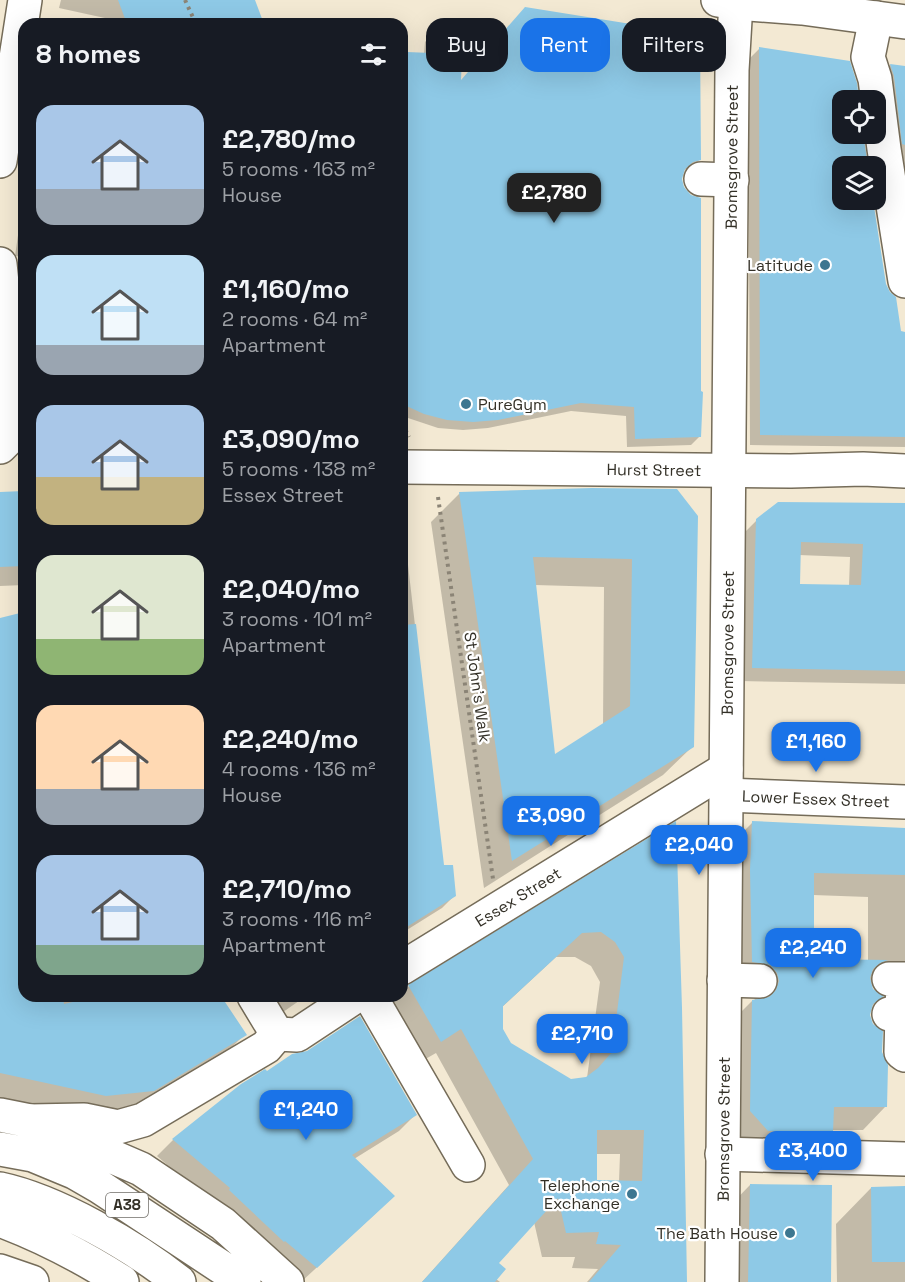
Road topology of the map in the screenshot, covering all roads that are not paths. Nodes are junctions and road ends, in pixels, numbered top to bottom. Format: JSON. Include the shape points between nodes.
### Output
{"nodes":[{"id":1,"x":25,"y":0,"type":"edge"},
{"id":2,"x":727,"y":2,"type":"edge"},
{"id":3,"x":22,"y":18,"type":"edge"},
{"id":4,"x":890,"y":20,"type":"edge"},
{"id":5,"x":18,"y":37,"type":"edge"},
{"id":6,"x":2,"y":123,"type":"edge"},
{"id":7,"x":0,"y":161,"type":"edge"},
{"id":8,"x":0,"y":264,"type":"edge"},
{"id":9,"x":0,"y":268,"type":"edge"},
{"id":10,"x":905,"y":281,"type":"edge"},
{"id":11,"x":11,"y":441,"type":"edge"},
{"id":12,"x":415,"y":458,"type":"edge"},
{"id":13,"x":728,"y":470,"type":"junction"},
{"id":14,"x":905,"y":471,"type":"edge"},
{"id":15,"x":726,"y":782,"type":"junction"},
{"id":16,"x":905,"y":802,"type":"edge"},
{"id":17,"x":408,"y":964,"type":"edge"},
{"id":18,"x":890,"y":979,"type":"dead end"},
{"id":19,"x":724,"y":980,"type":"junction"},
{"id":20,"x":760,"y":981,"type":"dead end"},
{"id":21,"x":258,"y":1002,"type":"edge"},
{"id":22,"x":347,"y":1002,"type":"edge"},
{"id":23,"x":373,"y":1002,"type":"edge"},
{"id":24,"x":277,"y":1034,"type":"junction"},
{"id":25,"x":905,"y":1055,"type":"edge"},
{"id":26,"x":15,"y":1118,"type":"edge"},
{"id":27,"x":0,"y":1149,"type":"edge"},
{"id":28,"x":722,"y":1154,"type":"junction"},
{"id":29,"x":905,"y":1160,"type":"edge"},
{"id":30,"x":468,"y":1165,"type":"dead end"},
{"id":31,"x":0,"y":1188,"type":"edge"},
{"id":32,"x":0,"y":1220,"type":"edge"},
{"id":33,"x":0,"y":1272,"type":"edge"},
{"id":34,"x":32,"y":1282,"type":"edge"},
{"id":35,"x":122,"y":1282,"type":"edge"},
{"id":36,"x":179,"y":1282,"type":"edge"},
{"id":37,"x":244,"y":1282,"type":"edge"},
{"id":38,"x":287,"y":1282,"type":"edge"},
{"id":39,"x":722,"y":1282,"type":"edge"}],
"edges":[{"from":1,"to":3,"type":"main road"},
{"from":2,"to":4,"type":"main road"},
{"from":2,"to":13,"type":"main road","name":"Bromsgrove Street","via":[[732,70],[716,179]]},
{"from":4,"to":10,"type":"main road","via":[[868,57]]},
{"from":5,"to":6,"type":"main road"},
{"from":6,"to":7,"type":"main road"},
{"from":8,"to":9,"type":"main road"},
{"from":9,"to":11,"type":"main road","via":[[16,414]]},
{"from":12,"to":13,"type":"main road","name":"Hurst Street"},
{"from":13,"to":14,"type":"main road","name":"Hurst Street"},
{"from":13,"to":15,"type":"main road","name":"Bromsgrove Street"},
{"from":15,"to":16,"type":"main road","name":"Lower Essex Street"},
{"from":15,"to":17,"type":"main road","name":"Essex Street"},
{"from":15,"to":19,"type":"main road","name":"Bromsgrove Street"},
{"from":18,"to":25,"type":"main road","via":[[903,979],[895,1014],[901,1052]]},
{"from":19,"to":20,"type":"main road"},
{"from":19,"to":28,"type":"main road","name":"Bromsgrove Street"},
{"from":21,"to":24,"type":"main road"},
{"from":22,"to":24,"type":"main road","via":[[297,1035]]},
{"from":23,"to":30,"type":"main road"},
{"from":24,"to":26,"type":"main road","via":[[266,1047],[143,1120],[118,1127],[84,1120]]},
{"from":26,"to":38,"type":"main road","via":[[141,1169],[223,1224]]},
{"from":27,"to":37,"type":"main road","number":"A38","via":[[33,1155],[100,1186]]},
{"from":28,"to":29,"type":"main road"},
{"from":28,"to":39,"type":"main road","name":"Bromsgrove Street"},
{"from":31,"to":36,"type":"main road","number":"A38","via":[[57,1208]]},
{"from":32,"to":35,"type":"main road","via":[[36,1233]]},
{"from":33,"to":34,"type":"main road"}]}
